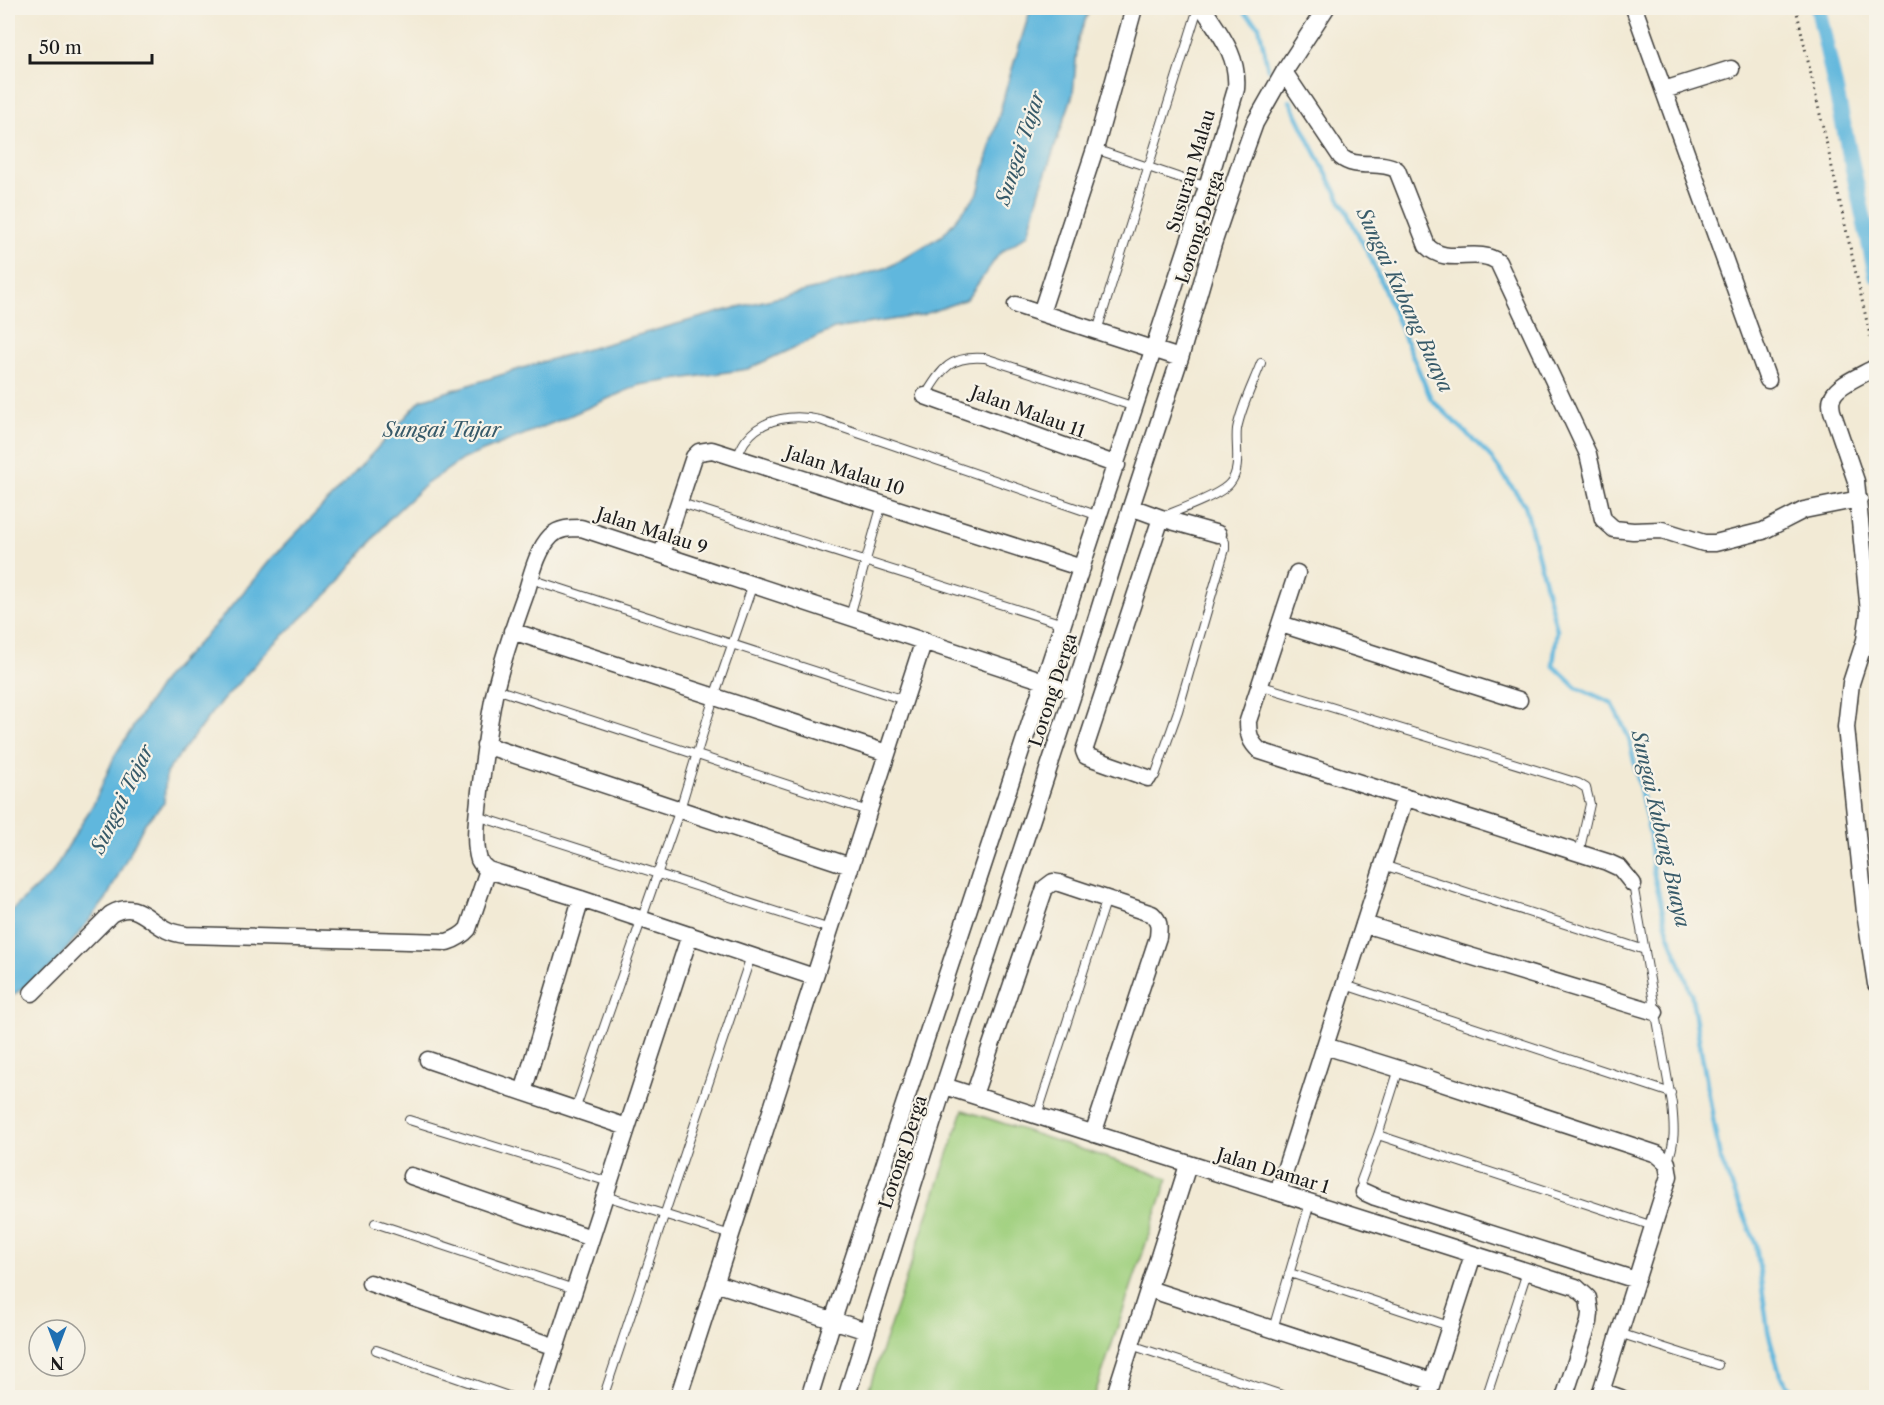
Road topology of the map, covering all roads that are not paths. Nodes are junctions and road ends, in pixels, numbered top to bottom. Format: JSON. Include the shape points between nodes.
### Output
{"nodes":[{"id":1,"x":1134,"y":8,"type":"edge"},
{"id":2,"x":1198,"y":8,"type":"edge"},
{"id":3,"x":1203,"y":8,"type":"edge"},
{"id":4,"x":1326,"y":8,"type":"edge"},
{"id":5,"x":1634,"y":8,"type":"edge"},
{"id":6,"x":1731,"y":69,"type":"dead end"},
{"id":7,"x":1284,"y":72,"type":"junction"},
{"id":8,"x":1664,"y":90,"type":"junction"},
{"id":9,"x":1095,"y":149,"type":"junction"},
{"id":10,"x":1149,"y":167,"type":"junction"},
{"id":11,"x":1208,"y":187,"type":"junction"},
{"id":12,"x":1016,"y":305,"type":"dead end"},
{"id":13,"x":1041,"y":313,"type":"junction"},
{"id":14,"x":1097,"y":331,"type":"junction"},
{"id":15,"x":1154,"y":350,"type":"junction"},
{"id":16,"x":1180,"y":358,"type":"junction"},
{"id":17,"x":1261,"y":363,"type":"dead end"},
{"id":18,"x":1876,"y":366,"type":"edge"},
{"id":19,"x":1768,"y":380,"type":"dead end"},
{"id":20,"x":926,"y":396,"type":"joint"},
{"id":21,"x":1135,"y":407,"type":"junction"},
{"id":22,"x":737,"y":457,"type":"junction"},
{"id":23,"x":1117,"y":465,"type":"junction"},
{"id":24,"x":1859,"y":499,"type":"junction"},
{"id":25,"x":678,"y":502,"type":"junction"},
{"id":26,"x":882,"y":504,"type":"junction"},
{"id":27,"x":1131,"y":507,"type":"junction"},
{"id":28,"x":1099,"y":516,"type":"junction"},
{"id":29,"x":1161,"y":518,"type":"junction"},
{"id":30,"x":1218,"y":534,"type":"joint"},
{"id":31,"x":662,"y":554,"type":"junction"},
{"id":32,"x":866,"y":562,"type":"junction"},
{"id":33,"x":1082,"y":568,"type":"junction"},
{"id":34,"x":1297,"y":573,"type":"dead end"},
{"id":35,"x":531,"y":579,"type":"junction"},
{"id":36,"x":753,"y":584,"type":"junction"},
{"id":37,"x":850,"y":616,"type":"junction"},
{"id":38,"x":1064,"y":624,"type":"junction"},
{"id":39,"x":1281,"y":624,"type":"junction"},
{"id":40,"x":512,"y":632,"type":"junction"},
{"id":41,"x":924,"y":640,"type":"junction"},
{"id":42,"x":733,"y":644,"type":"junction"},
{"id":43,"x":1045,"y":680,"type":"junction"},
{"id":44,"x":1259,"y":685,"type":"junction"},
{"id":45,"x":496,"y":689,"type":"junction"},
{"id":46,"x":1074,"y":690,"type":"junction"},
{"id":47,"x":714,"y":697,"type":"junction"},
{"id":48,"x":904,"y":700,"type":"junction"},
{"id":49,"x":1519,"y":700,"type":"dead end"},
{"id":50,"x":485,"y":745,"type":"junction"},
{"id":51,"x":887,"y":753,"type":"junction"},
{"id":52,"x":696,"y":755,"type":"junction"},
{"id":53,"x":1148,"y":778,"type":"joint"},
{"id":54,"x":1405,"y":797,"type":"junction"},
{"id":55,"x":680,"y":809,"type":"junction"},
{"id":56,"x":868,"y":811,"type":"junction"},
{"id":57,"x":477,"y":816,"type":"junction"},
{"id":58,"x":1579,"y":853,"type":"junction"},
{"id":59,"x":1383,"y":865,"type":"junction"},
{"id":60,"x":850,"y":866,"type":"junction"},
{"id":61,"x":488,"y":870,"type":"junction"},
{"id":62,"x":656,"y":873,"type":"junction"},
{"id":63,"x":1634,"y":884,"type":"joint"},
{"id":64,"x":1107,"y":898,"type":"junction"},
{"id":65,"x":581,"y":899,"type":"junction"},
{"id":66,"x":641,"y":919,"type":"junction"},
{"id":67,"x":1364,"y":924,"type":"junction"},
{"id":68,"x":830,"y":929,"type":"junction"},
{"id":69,"x":690,"y":935,"type":"junction"},
{"id":70,"x":1645,"y":950,"type":"junction"},
{"id":71,"x":751,"y":956,"type":"junction"},
{"id":72,"x":814,"y":977,"type":"junction"},
{"id":73,"x":1876,"y":984,"type":"edge"},
{"id":74,"x":1344,"y":985,"type":"junction"},
{"id":75,"x":32,"y":993,"type":"dead end"},
{"id":76,"x":1655,"y":1012,"type":"junction"},
{"id":77,"x":1325,"y":1046,"type":"junction"},
{"id":78,"x":428,"y":1060,"type":"dead end"},
{"id":79,"x":1399,"y":1069,"type":"junction"},
{"id":80,"x":944,"y":1086,"type":"junction"},
{"id":81,"x":523,"y":1092,"type":"junction"},
{"id":82,"x":1671,"y":1093,"type":"junction"},
{"id":83,"x":974,"y":1095,"type":"junction"},
{"id":84,"x":575,"y":1110,"type":"junction"},
{"id":85,"x":1037,"y":1115,"type":"junction"},
{"id":86,"x":409,"y":1120,"type":"dead end"},
{"id":87,"x":627,"y":1127,"type":"junction"},
{"id":88,"x":1094,"y":1134,"type":"junction"},
{"id":89,"x":1378,"y":1135,"type":"junction"},
{"id":90,"x":1667,"y":1163,"type":"junction"},
{"id":91,"x":1188,"y":1165,"type":"junction"},
{"id":92,"x":411,"y":1176,"type":"dead end"},
{"id":93,"x":607,"y":1189,"type":"junction"},
{"id":94,"x":1278,"y":1192,"type":"junction"},
{"id":95,"x":1364,"y":1192,"type":"joint"},
{"id":96,"x":1310,"y":1203,"type":"junction"},
{"id":97,"x":663,"y":1214,"type":"junction"},
{"id":98,"x":375,"y":1223,"type":"dead end"},
{"id":99,"x":1653,"y":1227,"type":"junction"},
{"id":100,"x":731,"y":1234,"type":"junction"},
{"id":101,"x":591,"y":1238,"type":"junction"},
{"id":102,"x":1473,"y":1255,"type":"junction"},
{"id":103,"x":1527,"y":1272,"type":"junction"},
{"id":104,"x":1290,"y":1273,"type":"junction"},
{"id":105,"x":1636,"y":1280,"type":"junction"},
{"id":106,"x":370,"y":1283,"type":"dead end"},
{"id":107,"x":715,"y":1283,"type":"junction"},
{"id":108,"x":574,"y":1289,"type":"junction"},
{"id":109,"x":1149,"y":1289,"type":"junction"},
{"id":110,"x":833,"y":1320,"type":"junction"},
{"id":111,"x":1449,"y":1326,"type":"junction"},
{"id":112,"x":1273,"y":1329,"type":"junction"},
{"id":113,"x":867,"y":1331,"type":"junction"},
{"id":114,"x":1619,"y":1333,"type":"junction"},
{"id":115,"x":1131,"y":1345,"type":"junction"},
{"id":116,"x":556,"y":1347,"type":"junction"},
{"id":117,"x":376,"y":1350,"type":"dead end"},
{"id":118,"x":1718,"y":1365,"type":"dead end"},
{"id":119,"x":1429,"y":1389,"type":"edge"},
{"id":120,"x":1600,"y":1394,"type":"edge"},
{"id":121,"x":1117,"y":1397,"type":"edge"},
{"id":122,"x":514,"y":1398,"type":"edge"},
{"id":123,"x":539,"y":1398,"type":"edge"},
{"id":124,"x":603,"y":1398,"type":"edge"},
{"id":125,"x":678,"y":1398,"type":"edge"},
{"id":126,"x":809,"y":1398,"type":"edge"},
{"id":127,"x":846,"y":1398,"type":"edge"},
{"id":128,"x":1291,"y":1398,"type":"edge"},
{"id":129,"x":1486,"y":1398,"type":"edge"},
{"id":130,"x":1564,"y":1398,"type":"edge"},
{"id":131,"x":1621,"y":1398,"type":"edge"}],
"edges":[{"from":1,"to":9,"type":"street"},
{"from":2,"to":10,"type":"lane"},
{"from":3,"to":11,"type":"street","name":"Susuran Malau","via":[[1231,52],[1237,77]]},
{"from":4,"to":7,"type":"street","name":"Lorong Derga"},
{"from":5,"to":8,"type":"street"},
{"from":6,"to":8,"type":"street"},
{"from":7,"to":16,"type":"street","name":"Lorong Derga","via":[[1255,123],[1213,244]]},
{"from":7,"to":24,"type":"street","via":[[1341,157],[1350,162],[1389,165],[1397,170],[1432,251],[1450,256],[1490,257],[1498,262],[1588,454],[1600,511],[1608,524],[1620,530],[1662,530],[1715,543],[1763,531],[1804,510]]},
{"from":8,"to":19,"type":"street"},
{"from":9,"to":10,"type":"lane"},
{"from":9,"to":13,"type":"street"},
{"from":10,"to":11,"type":"lane"},
{"from":10,"to":14,"type":"lane"},
{"from":11,"to":15,"type":"street","name":"Susuran Malau"},
{"from":12,"to":13,"type":"street"},
{"from":13,"to":14,"type":"street"},
{"from":14,"to":15,"type":"street"},
{"from":15,"to":16,"type":"street"},
{"from":15,"to":21,"type":"street","name":"Susuran Malau"},
{"from":16,"to":27,"type":"street","name":"Lorong Derga"},
{"from":17,"to":29,"type":"lane","via":[[1239,422],[1232,482]]},
{"from":18,"to":24,"type":"street","via":[[1840,387],[1831,400]]},
{"from":20,"to":21,"type":"lane","via":[[946,366],[974,357]]},
{"from":20,"to":23,"type":"street","name":"Jalan Malau 11"},
{"from":21,"to":23,"type":"street","name":"Susuran Malau"},
{"from":22,"to":25,"type":"street","name":"Jalan Malau 10","via":[[712,450],[699,452],[693,457]]},
{"from":22,"to":26,"type":"street","name":"Jalan Malau 10"},
{"from":22,"to":28,"type":"lane","via":[[746,439],[762,426],[792,416],[805,417]]},
{"from":23,"to":28,"type":"street","name":"Susuran Malau"},
{"from":24,"to":73,"type":"street","via":[[1869,612],[1865,640],[1851,683],[1846,727]]},
{"from":25,"to":31,"type":"street","name":"Jalan Malau 10"},
{"from":25,"to":32,"type":"lane"},
{"from":26,"to":32,"type":"lane"},
{"from":26,"to":33,"type":"street","name":"Jalan Malau 10"},
{"from":27,"to":29,"type":"street"},
{"from":27,"to":46,"type":"street","name":"Lorong Derga"},
{"from":28,"to":33,"type":"street","name":"Susuran Malau"},
{"from":29,"to":30,"type":"street"},
{"from":29,"to":53,"type":"street","via":[[1084,751],[1086,756]]},
{"from":30,"to":53,"type":"lane","via":[[1226,549],[1178,711],[1155,776]]},
{"from":31,"to":35,"type":"street","name":"Jalan Malau 9","via":[[581,528],[569,528],[558,531],[544,545]]},
{"from":31,"to":36,"type":"street","name":"Jalan Malau 9"},
{"from":32,"to":37,"type":"lane"},
{"from":32,"to":38,"type":"lane"},
{"from":33,"to":38,"type":"street","name":"Susuran Malau"},
{"from":34,"to":39,"type":"street"},
{"from":35,"to":40,"type":"street","name":"Jalan Malau 9"},
{"from":35,"to":42,"type":"lane"},
{"from":36,"to":37,"type":"street","name":"Jalan Malau 9"},
{"from":36,"to":42,"type":"lane"},
{"from":37,"to":41,"type":"street","name":"Jalan Malau 9"},
{"from":38,"to":43,"type":"street","name":"Susuran Malau"},
{"from":39,"to":44,"type":"street"},
{"from":39,"to":49,"type":"street"},
{"from":40,"to":45,"type":"street","name":"Jalan Malau 9"},
{"from":40,"to":47,"type":"street"},
{"from":41,"to":43,"type":"street","name":"Jalan Malau 9"},
{"from":41,"to":48,"type":"street"},
{"from":42,"to":47,"type":"lane"},
{"from":42,"to":48,"type":"lane"},
{"from":43,"to":46,"type":"street","name":"Jalan Malau 9"},
{"from":43,"to":110,"type":"street","name":"Susuran Malau"},
{"from":44,"to":54,"type":"street","via":[[1248,734],[1260,751]]},
{"from":44,"to":58,"type":"lane","via":[[1578,783],[1586,788],[1590,804]]},
{"from":45,"to":50,"type":"street","name":"Jalan Malau 9"},
{"from":45,"to":52,"type":"lane"},
{"from":46,"to":80,"type":"street","name":"Lorong Derga"},
{"from":47,"to":51,"type":"street"},
{"from":47,"to":52,"type":"lane"},
{"from":48,"to":51,"type":"street"},
{"from":50,"to":55,"type":"street"},
{"from":50,"to":57,"type":"street","name":"Jalan Malau 9"},
{"from":51,"to":56,"type":"street"},
{"from":52,"to":55,"type":"lane"},
{"from":52,"to":56,"type":"lane"},
{"from":54,"to":58,"type":"street"},
{"from":54,"to":59,"type":"street"},
{"from":55,"to":60,"type":"street"},
{"from":55,"to":62,"type":"lane"},
{"from":56,"to":60,"type":"street"},
{"from":57,"to":61,"type":"street","name":"Jalan Malau 9","via":[[480,862]]},
{"from":57,"to":62,"type":"lane"},
{"from":58,"to":63,"type":"street","via":[[1620,868]]},
{"from":59,"to":67,"type":"street"},
{"from":59,"to":70,"type":"lane"},
{"from":60,"to":68,"type":"street"},
{"from":61,"to":65,"type":"street"},
{"from":61,"to":75,"type":"street","via":[[468,929],[447,942],[186,935],[165,929],[137,910],[121,909],[111,914]]},
{"from":62,"to":66,"type":"lane"},
{"from":62,"to":68,"type":"lane"},
{"from":63,"to":70,"type":"lane"},
{"from":64,"to":83,"type":"street","via":[[1059,882],[1045,888]]},
{"from":64,"to":85,"type":"lane"},
{"from":64,"to":88,"type":"street","via":[[1152,914],[1159,928]]},
{"from":65,"to":66,"type":"street"},
{"from":65,"to":81,"type":"street"},
{"from":66,"to":69,"type":"street"},
{"from":66,"to":84,"type":"lane"},
{"from":67,"to":74,"type":"street"},
{"from":67,"to":76,"type":"street"},
{"from":68,"to":72,"type":"street"},
{"from":69,"to":71,"type":"street"},
{"from":69,"to":87,"type":"street"},
{"from":70,"to":76,"type":"lane"},
{"from":71,"to":72,"type":"street"},
{"from":71,"to":97,"type":"lane"},
{"from":72,"to":100,"type":"street"},
{"from":74,"to":77,"type":"street"},
{"from":74,"to":82,"type":"lane"},
{"from":76,"to":82,"type":"lane"},
{"from":77,"to":79,"type":"street"},
{"from":77,"to":94,"type":"street"},
{"from":78,"to":81,"type":"street"},
{"from":79,"to":89,"type":"lane"},
{"from":79,"to":90,"type":"street","via":[[1657,1154]]},
{"from":80,"to":83,"type":"street","name":"Jalan Damar 1"},
{"from":80,"to":113,"type":"street","name":"Lorong Derga"},
{"from":81,"to":84,"type":"street"},
{"from":82,"to":90,"type":"lane","via":[[1675,1134]]},
{"from":83,"to":85,"type":"street","name":"Jalan Damar 1"},
{"from":84,"to":87,"type":"street"},
{"from":85,"to":88,"type":"street","name":"Jalan Damar 1"},
{"from":86,"to":93,"type":"lane"},
{"from":87,"to":93,"type":"street"},
{"from":88,"to":91,"type":"street","name":"Jalan Damar 1"},
{"from":89,"to":95,"type":"lane","via":[[1361,1181]]},
{"from":89,"to":99,"type":"lane"},
{"from":90,"to":99,"type":"street","via":[[1669,1176]]},
{"from":91,"to":94,"type":"street","name":"Jalan Damar 1"},
{"from":91,"to":109,"type":"street"},
{"from":92,"to":101,"type":"street"},
{"from":93,"to":97,"type":"lane"},
{"from":93,"to":101,"type":"street"},
{"from":94,"to":96,"type":"street","name":"Jalan Damar 1"},
{"from":95,"to":105,"type":"street"},
{"from":96,"to":102,"type":"street","name":"Jalan Damar 1"},
{"from":96,"to":104,"type":"lane"},
{"from":97,"to":100,"type":"lane"},
{"from":97,"to":124,"type":"lane"},
{"from":98,"to":108,"type":"lane"},
{"from":99,"to":105,"type":"street"},
{"from":100,"to":107,"type":"street"},
{"from":101,"to":108,"type":"street"},
{"from":102,"to":103,"type":"street","name":"Jalan Damar 1"},
{"from":102,"to":111,"type":"street"},
{"from":103,"to":129,"type":"lane"},
{"from":103,"to":130,"type":"street","name":"Jalan Damar 1","via":[[1576,1287],[1588,1298],[1588,1322]]},
{"from":104,"to":111,"type":"lane"},
{"from":104,"to":112,"type":"lane"},
{"from":105,"to":114,"type":"street"},
{"from":106,"to":116,"type":"street"},
{"from":107,"to":110,"type":"street"},
{"from":107,"to":125,"type":"street"},
{"from":108,"to":116,"type":"street"},
{"from":109,"to":112,"type":"street"},
{"from":109,"to":115,"type":"street"},
{"from":110,"to":113,"type":"street"},
{"from":110,"to":126,"type":"street","name":"Susuran Malau"},
{"from":111,"to":119,"type":"street"},
{"from":112,"to":119,"type":"street"},
{"from":113,"to":127,"type":"street","name":"Lorong Derga"},
{"from":114,"to":118,"type":"lane"},
{"from":114,"to":120,"type":"street"},
{"from":115,"to":121,"type":"street"},
{"from":115,"to":128,"type":"lane"},
{"from":116,"to":123,"type":"street"},
{"from":117,"to":122,"type":"lane"},
{"from":120,"to":131,"type":"street"}]}
